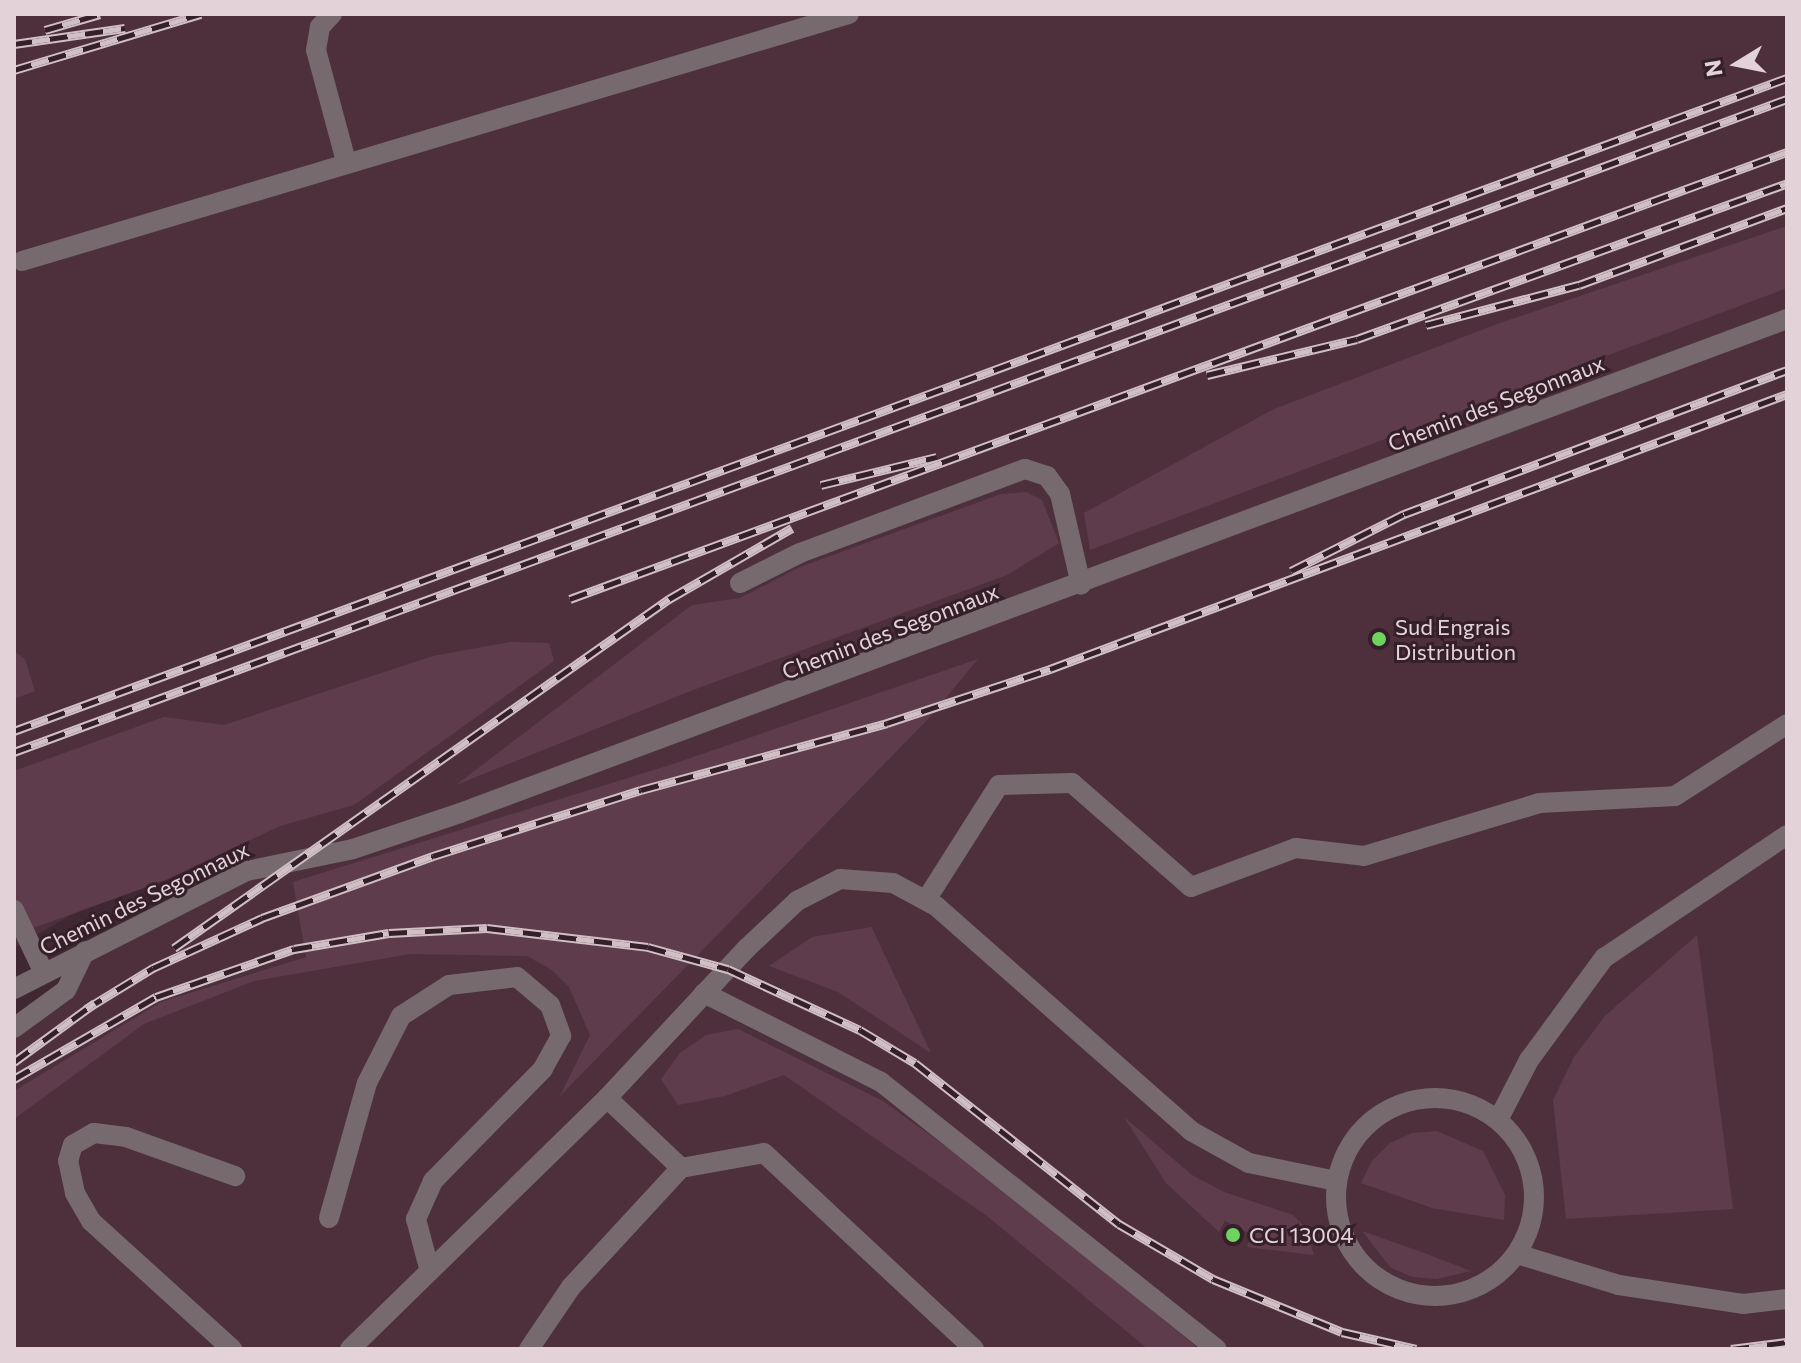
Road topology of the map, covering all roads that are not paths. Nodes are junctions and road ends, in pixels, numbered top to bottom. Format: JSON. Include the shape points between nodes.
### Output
{"nodes":[{"id":1,"x":332,"y":14,"type":"edge"},
{"id":2,"x":849,"y":14,"type":"edge"},
{"id":3,"x":346,"y":161,"type":"junction"},
{"id":4,"x":22,"y":261,"type":"dead end"},
{"id":5,"x":1787,"y":319,"type":"edge"},
{"id":6,"x":740,"y":583,"type":"dead end"},
{"id":7,"x":1081,"y":585,"type":"junction"},
{"id":8,"x":1787,"y":724,"type":"edge"},
{"id":9,"x":1787,"y":835,"type":"edge"},
{"id":10,"x":926,"y":900,"type":"junction"},
{"id":11,"x":14,"y":910,"type":"edge"},
{"id":12,"x":85,"y":951,"type":"junction"},
{"id":13,"x":44,"y":973,"type":"junction"},
{"id":14,"x":14,"y":989,"type":"edge"},
{"id":15,"x":704,"y":993,"type":"junction"},
{"id":16,"x":14,"y":1028,"type":"edge"},
{"id":17,"x":607,"y":1098,"type":"junction"},
{"id":18,"x":1498,"y":1120,"type":"junction"},
{"id":19,"x":681,"y":1168,"type":"junction"},
{"id":20,"x":235,"y":1176,"type":"dead end"},
{"id":21,"x":1336,"y":1181,"type":"junction"},
{"id":22,"x":329,"y":1218,"type":"dead end"},
{"id":23,"x":1517,"y":1254,"type":"junction"},
{"id":24,"x":429,"y":1268,"type":"junction"},
{"id":25,"x":1787,"y":1299,"type":"edge"},
{"id":26,"x":232,"y":1349,"type":"edge"},
{"id":27,"x":350,"y":1349,"type":"edge"},
{"id":28,"x":529,"y":1349,"type":"edge"},
{"id":29,"x":974,"y":1349,"type":"edge"},
{"id":30,"x":1217,"y":1349,"type":"edge"}],
"edges":[{"from":1,"to":3,"type":"street","via":[[320,27],[316,50]]},
{"from":2,"to":3,"type":"street"},
{"from":3,"to":4,"type":"street"},
{"from":5,"to":7,"type":"street","name":"Chemin des Segonnaux"},
{"from":6,"to":7,"type":"street","via":[[800,553],[1025,469],[1047,476],[1060,494]]},
{"from":7,"to":12,"type":"street","name":"Chemin des Segonnaux","via":[[460,813],[353,849],[247,871]]},
{"from":8,"to":10,"type":"street","via":[[1675,796],[1539,803],[1364,856],[1296,848],[1191,887],[1072,783],[999,785]]},
{"from":9,"to":18,"type":"street","via":[[1604,958],[1529,1060]]},
{"from":10,"to":15,"type":"street","via":[[893,883],[840,879],[818,888],[797,901]]},
{"from":10,"to":21,"type":"street","via":[[1191,1131],[1249,1163]]},
{"from":11,"to":13,"type":"street"},
{"from":12,"to":13,"type":"street","name":"Chemin des Segonnaux"},
{"from":12,"to":16,"type":"street","via":[[66,990]]},
{"from":13,"to":14,"type":"street","name":"Chemin des Segonnaux"},
{"from":15,"to":17,"type":"street"},
{"from":15,"to":30,"type":"street","via":[[881,1082]]},
{"from":17,"to":19,"type":"street"},
{"from":17,"to":24,"type":"street"},
{"from":18,"to":21,"type":"street","via":[[1473,1105],[1444,1098],[1414,1099],[1386,1110],[1345,1153]]},
{"from":18,"to":23,"type":"street","via":[[1518,1143],[1530,1169],[1530,1227]]},
{"from":19,"to":28,"type":"street","via":[[571,1287]]},
{"from":19,"to":29,"type":"street","via":[[764,1153]]},
{"from":20,"to":26,"type":"street","via":[[126,1137],[94,1133],[73,1145],[68,1161],[75,1193],[91,1221]]},
{"from":21,"to":23,"type":"street","via":[[1337,1213],[1347,1244],[1365,1269],[1394,1288],[1428,1297],[1462,1294],[1493,1279]]},
{"from":22,"to":24,"type":"street","via":[[367,1083],[401,1016],[449,985],[517,977],[550,1005],[561,1036],[543,1069],[433,1181],[416,1219]]},
{"from":23,"to":25,"type":"street","via":[[1619,1285],[1743,1304]]},
{"from":24,"to":27,"type":"street"}]}
